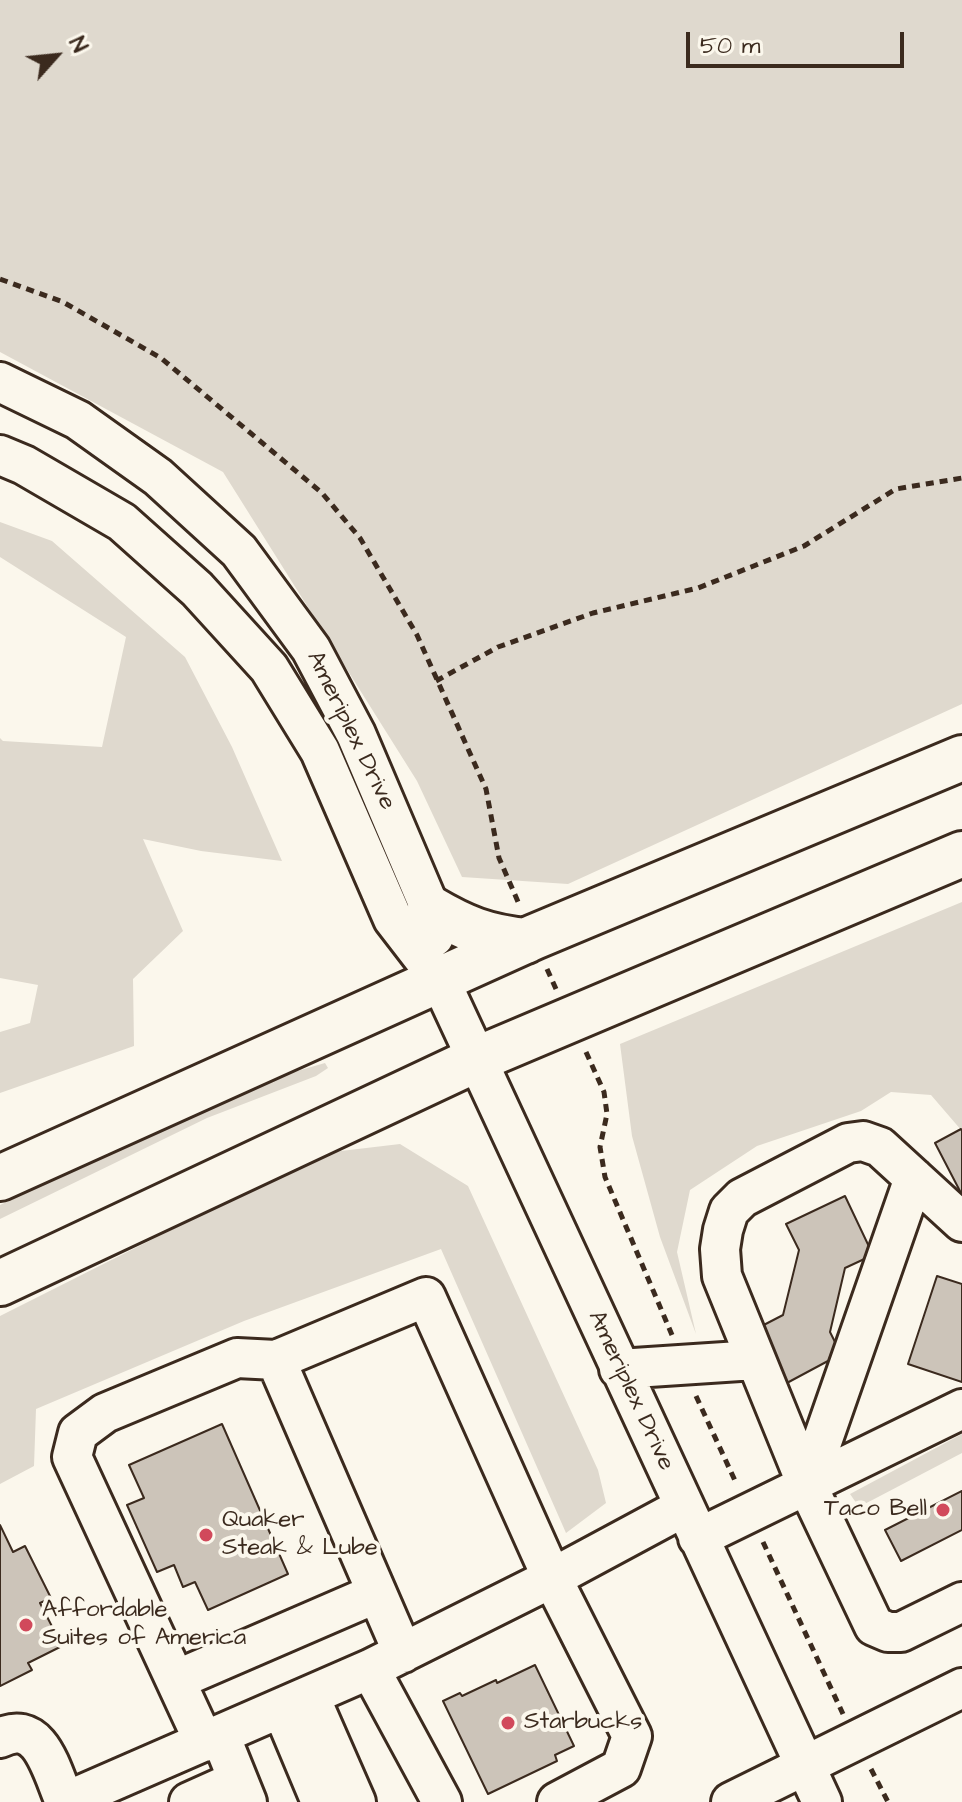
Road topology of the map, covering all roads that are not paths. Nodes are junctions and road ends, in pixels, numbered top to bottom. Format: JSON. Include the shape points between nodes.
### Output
{"nodes":[{"id":1,"x":0,"y":382,"type":"edge"},
{"id":2,"x":0,"y":455,"type":"edge"},
{"id":3,"x":962,"y":758,"type":"edge"},
{"id":4,"x":962,"y":854,"type":"edge"},
{"id":5,"x":430,"y":908,"type":"junction"},
{"id":6,"x":530,"y":939,"type":"junction"},
{"id":7,"x":440,"y":980,"type":"junction"},
{"id":8,"x":475,"y":1060,"type":"junction"},
{"id":9,"x":0,"y":1178,"type":"edge"},
{"id":10,"x":914,"y":1178,"type":"junction"},
{"id":11,"x":962,"y":1222,"type":"edge"},
{"id":12,"x":0,"y":1283,"type":"edge"},
{"id":13,"x":276,"y":1360,"type":"junction"},
{"id":14,"x":755,"y":1360,"type":"junction"},
{"id":15,"x":619,"y":1369,"type":"junction"},
{"id":16,"x":962,"y":1409,"type":"edge"},
{"id":17,"x":807,"y":1485,"type":"junction"},
{"id":18,"x":691,"y":1522,"type":"junction"},
{"id":19,"x":552,"y":1578,"type":"junction"},
{"id":20,"x":377,"y":1593,"type":"junction"},
{"id":21,"x":962,"y":1602,"type":"edge"},
{"id":22,"x":387,"y":1661,"type":"junction"},
{"id":23,"x":176,"y":1680,"type":"junction"},
{"id":24,"x":962,"y":1688,"type":"edge"},
{"id":25,"x":296,"y":1703,"type":"junction"},
{"id":26,"x":0,"y":1738,"type":"edge"},
{"id":27,"x":212,"y":1739,"type":"junction"},
{"id":28,"x":804,"y":1766,"type":"junction"},
{"id":29,"x":243,"y":1791,"type":"edge"},
{"id":30,"x":65,"y":1802,"type":"edge"},
{"id":31,"x":189,"y":1802,"type":"edge"},
{"id":32,"x":321,"y":1802,"type":"edge"},
{"id":33,"x":356,"y":1802,"type":"edge"},
{"id":34,"x":442,"y":1802,"type":"edge"},
{"id":35,"x":557,"y":1802,"type":"edge"},
{"id":36,"x":731,"y":1802,"type":"edge"},
{"id":37,"x":822,"y":1802,"type":"edge"}],
"edges":[{"from":1,"to":5,"type":"street","name":"Ameriplex Drive","via":[[78,420],[158,477],[239,551],[311,649],[337,697]]},
{"from":2,"to":7,"type":"street","name":"Ameriplex Drive","via":[[122,522],[197,589],[269,668],[320,751],[393,919]]},
{"from":3,"to":6,"type":"main road"},
{"from":4,"to":8,"type":"main road","via":[[578,1036]]},
{"from":5,"to":6,"type":"main road","via":[[492,937]]},
{"from":5,"to":7,"type":"street","name":"Ameriplex Drive"},
{"from":6,"to":7,"type":"main road"},
{"from":7,"to":8,"type":"street","name":"Ameriplex Drive"},
{"from":7,"to":9,"type":"main road"},
{"from":8,"to":12,"type":"main road"},
{"from":8,"to":15,"type":"street","name":"Ameriplex Drive"},
{"from":10,"to":11,"type":"street"},
{"from":10,"to":14,"type":"street","via":[[880,1147],[848,1143],[742,1198],[729,1211],[720,1249],[722,1276]]},
{"from":10,"to":17,"type":"street"},
{"from":13,"to":19,"type":"street","via":[[426,1297]]},
{"from":13,"to":20,"type":"street"},
{"from":13,"to":23,"type":"street","via":[[237,1358],[105,1413],[78,1433],[72,1457]]},
{"from":14,"to":15,"type":"street"},
{"from":14,"to":17,"type":"street"},
{"from":15,"to":18,"type":"street","name":"Ameriplex Drive"},
{"from":16,"to":17,"type":"street"},
{"from":17,"to":18,"type":"street"},
{"from":17,"to":21,"type":"street","via":[[874,1626],[901,1632]]},
{"from":18,"to":19,"type":"street"},
{"from":18,"to":28,"type":"street","name":"Ameriplex Drive"},
{"from":19,"to":22,"type":"street"},
{"from":19,"to":35,"type":"street","via":[[632,1736],[621,1768]]},
{"from":20,"to":22,"type":"street"},
{"from":20,"to":23,"type":"street"},
{"from":22,"to":25,"type":"street"},
{"from":22,"to":34,"type":"street"},
{"from":23,"to":27,"type":"street"},
{"from":24,"to":28,"type":"street"},
{"from":25,"to":27,"type":"street"},
{"from":25,"to":32,"type":"street"},
{"from":25,"to":33,"type":"street"},
{"from":26,"to":30,"type":"street","via":[[27,1733],[39,1743]]},
{"from":27,"to":29,"type":"street"},
{"from":27,"to":30,"type":"street"},
{"from":28,"to":36,"type":"street"},
{"from":28,"to":37,"type":"street","name":"Ameriplex Drive"},
{"from":29,"to":31,"type":"street"}]}
